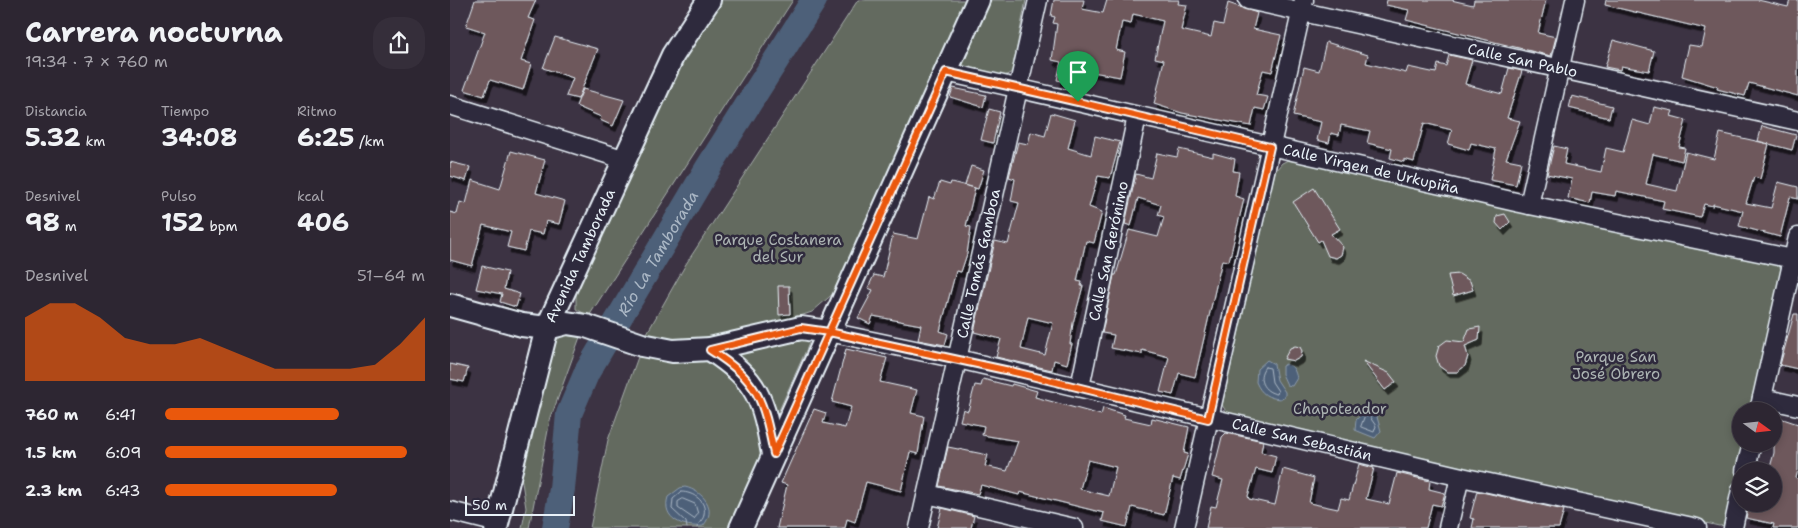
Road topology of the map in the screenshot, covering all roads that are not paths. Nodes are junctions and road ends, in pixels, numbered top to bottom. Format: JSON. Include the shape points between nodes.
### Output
{"nodes":[{"id":1,"x":709,"y":0,"type":"edge"},
{"id":2,"x":978,"y":0,"type":"edge"},
{"id":3,"x":1038,"y":0,"type":"edge"},
{"id":4,"x":1248,"y":0,"type":"edge"},
{"id":5,"x":1574,"y":0,"type":"edge"},
{"id":6,"x":1303,"y":6,"type":"edge"},
{"id":7,"x":1558,"y":69,"type":"junction"},
{"id":8,"x":946,"y":72,"type":"junction"},
{"id":9,"x":1018,"y":88,"type":"junction"},
{"id":10,"x":450,"y":105,"type":"edge"},
{"id":11,"x":1137,"y":116,"type":"junction"},
{"id":12,"x":1798,"y":121,"type":"edge"},
{"id":13,"x":1270,"y":147,"type":"junction"},
{"id":14,"x":626,"y":160,"type":"junction"},
{"id":15,"x":1529,"y":205,"type":"junction"},
{"id":16,"x":1798,"y":237,"type":"edge"},
{"id":17,"x":1796,"y":259,"type":"edge"},
{"id":18,"x":450,"y":305,"type":"edge"},
{"id":19,"x":547,"y":328,"type":"junction"},
{"id":20,"x":829,"y":332,"type":"junction"},
{"id":21,"x":710,"y":350,"type":"junction"},
{"id":22,"x":958,"y":359,"type":"junction"},
{"id":23,"x":1080,"y":387,"type":"junction"},
{"id":24,"x":1761,"y":402,"type":"edge"},
{"id":25,"x":1782,"y":406,"type":"edge"},
{"id":26,"x":1798,"y":406,"type":"edge"},
{"id":27,"x":1208,"y":419,"type":"junction"},
{"id":28,"x":774,"y":454,"type":"junction"},
{"id":29,"x":1460,"y":477,"type":"junction"},
{"id":30,"x":927,"y":494,"type":"junction"},
{"id":31,"x":450,"y":511,"type":"edge"},
{"id":32,"x":1736,"y":512,"type":"edge"},
{"id":33,"x":500,"y":526,"type":"edge"},
{"id":34,"x":741,"y":528,"type":"edge"},
{"id":35,"x":919,"y":528,"type":"edge"},
{"id":36,"x":1074,"y":528,"type":"edge"},
{"id":37,"x":1184,"y":528,"type":"edge"},
{"id":38,"x":1448,"y":528,"type":"edge"},
{"id":39,"x":1697,"y":528,"type":"edge"},
{"id":40,"x":1733,"y":528,"type":"edge"}],
"edges":[{"from":1,"to":14,"type":"main road","name":"Avenida Tamborada","via":[[673,55]]},
{"from":2,"to":8,"type":"main road"},
{"from":3,"to":9,"type":"street","name":"Calle Tomás Gamboa"},
{"from":4,"to":6,"type":"street","name":"Calle San Pablo"},
{"from":5,"to":7,"type":"street"},
{"from":6,"to":7,"type":"street","name":"Calle San Pablo"},
{"from":6,"to":13,"type":"street"},
{"from":7,"to":12,"type":"street","name":"Calle San Pablo"},
{"from":7,"to":15,"type":"street"},
{"from":8,"to":9,"type":"street","name":"Calle Virgen de Urkupiña"},
{"from":8,"to":20,"type":"main road"},
{"from":9,"to":11,"type":"street","name":"Calle Virgen de Urkupiña"},
{"from":9,"to":22,"type":"street","name":"Calle Tomás Gamboa"},
{"from":10,"to":14,"type":"street"},
{"from":11,"to":13,"type":"street","name":"Calle Virgen de Urkupiña"},
{"from":11,"to":23,"type":"street","name":"Calle San Gerónimo"},
{"from":13,"to":15,"type":"street","name":"Calle Virgen de Urkupiña"},
{"from":13,"to":27,"type":"street"},
{"from":14,"to":19,"type":"main road","name":"Avenida Tamborada"},
{"from":15,"to":17,"type":"street","name":"Calle Virgen de Urkupiña"},
{"from":16,"to":17,"type":"street"},
{"from":17,"to":24,"type":"street"},
{"from":18,"to":19,"type":"main road","via":[[496,319]]},
{"from":19,"to":21,"type":"main road","name":"Calle San Sebastián","via":[[567,322],[642,345],[673,351]]},
{"from":19,"to":33,"type":"main road","name":"Avenida Tamborada"},
{"from":20,"to":21,"type":"main road","name":"Calle San Sebastián","via":[[801,328]]},
{"from":20,"to":22,"type":"street","name":"Calle San Sebastián"},
{"from":20,"to":28,"type":"main road"},
{"from":21,"to":28,"type":"main road","via":[[742,372],[755,389],[765,410]]},
{"from":22,"to":23,"type":"street","name":"Calle San Sebastián"},
{"from":22,"to":30,"type":"street","name":"Calle Tomás Gamboa"},
{"from":23,"to":27,"type":"street","name":"Calle San Sebastián"},
{"from":25,"to":26,"type":"street"},
{"from":27,"to":29,"type":"street","name":"Calle San Sebastián"},
{"from":27,"to":37,"type":"street"},
{"from":28,"to":34,"type":"main road"},
{"from":29,"to":38,"type":"street"},
{"from":29,"to":39,"type":"street","name":"Calle San Sebastián"},
{"from":30,"to":35,"type":"street","name":"Calle Tomás Gamboa"},
{"from":30,"to":36,"type":"street"},
{"from":31,"to":33,"type":"street"},
{"from":32,"to":40,"type":"street"}]}
